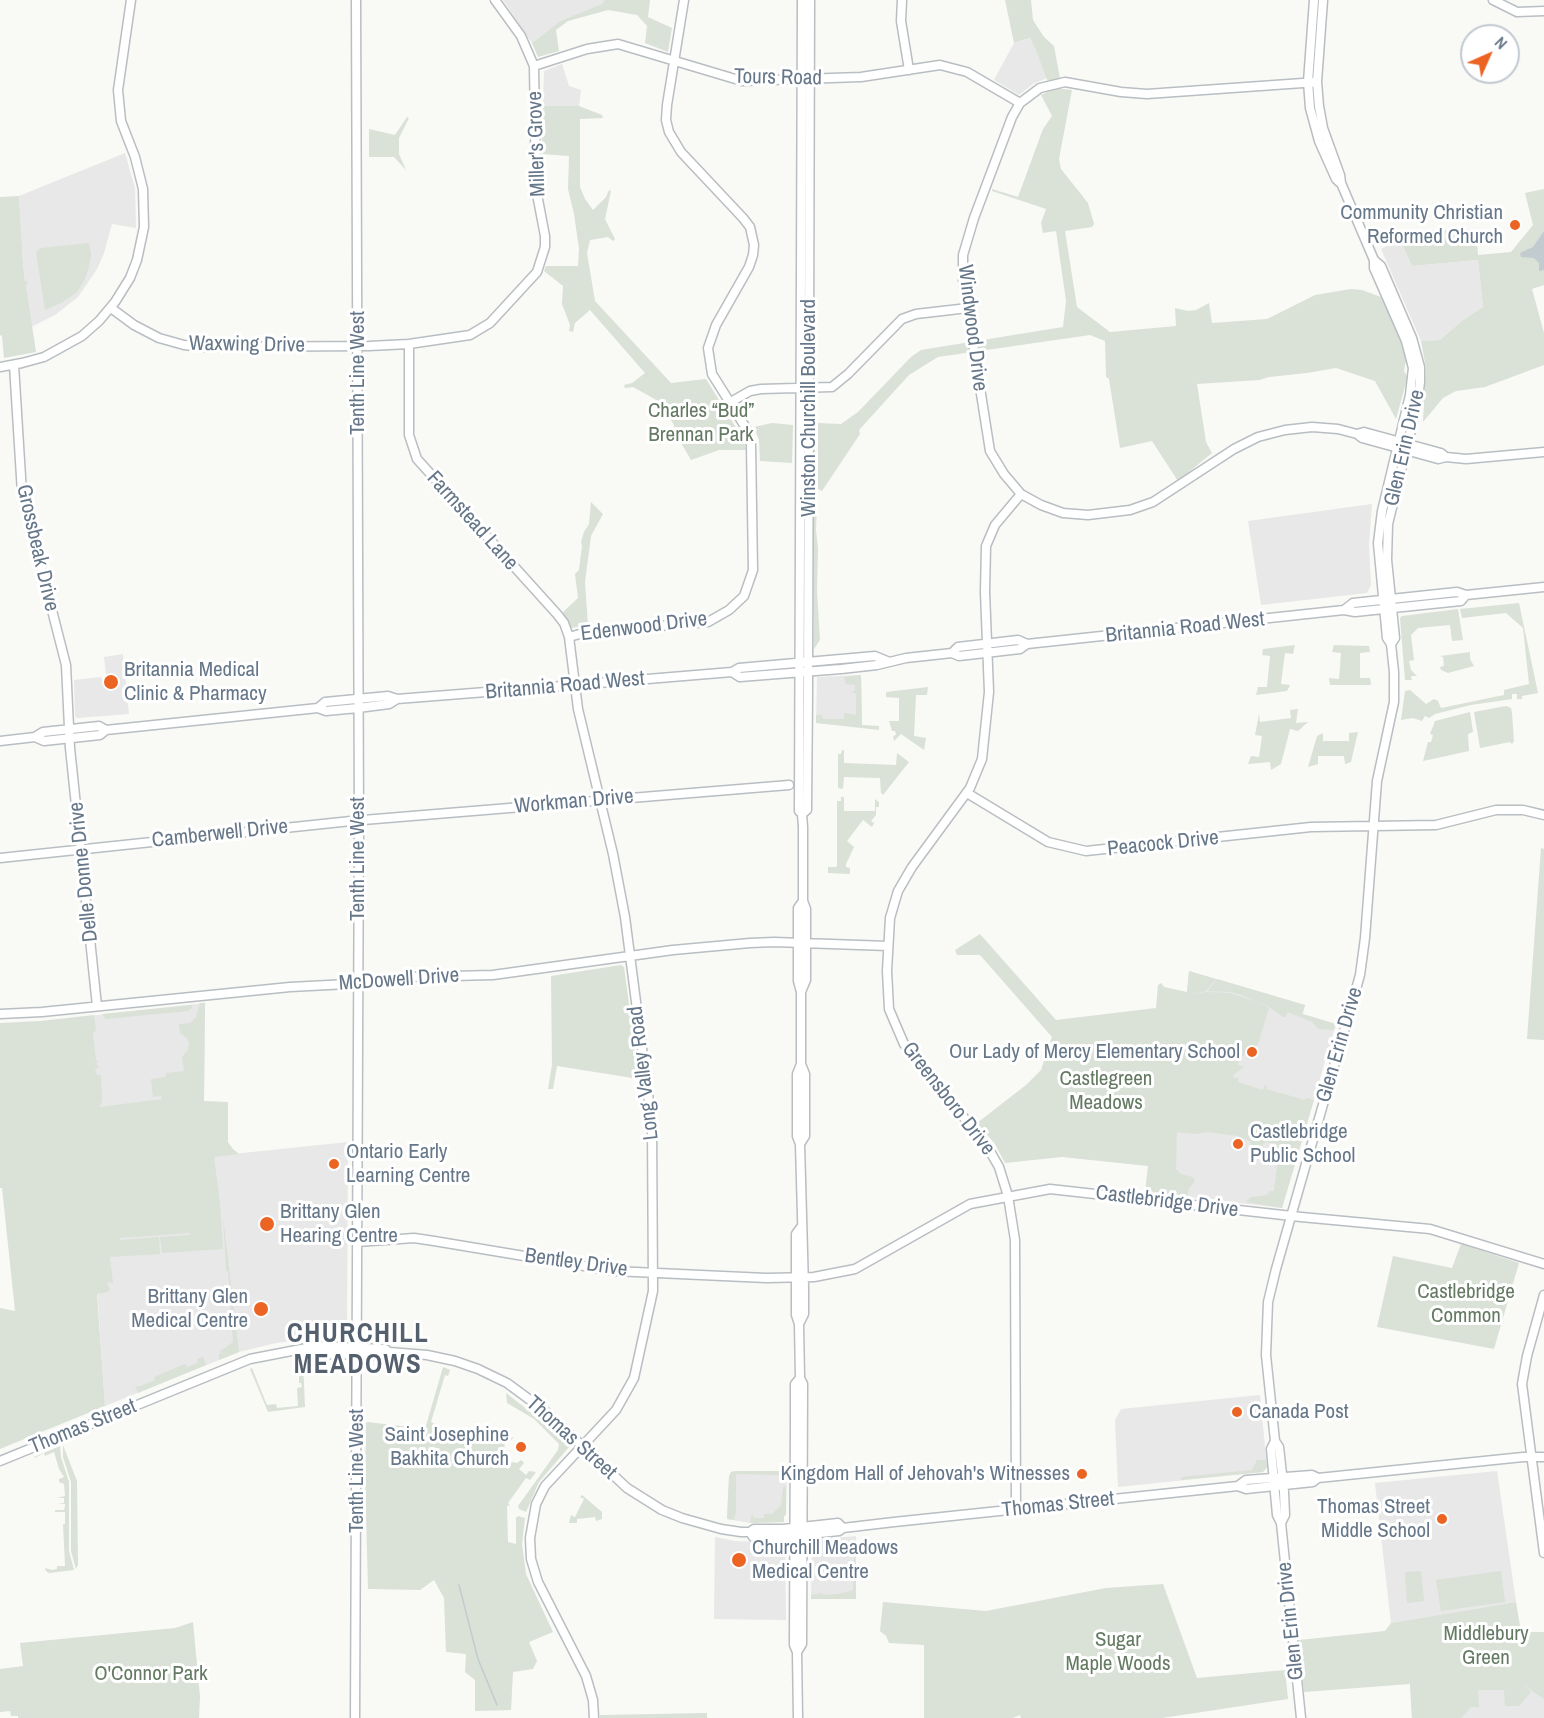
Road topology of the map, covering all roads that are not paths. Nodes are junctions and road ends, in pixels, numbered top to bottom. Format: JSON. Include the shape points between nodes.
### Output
{"nodes":[{"id":1,"x":131,"y":0,"type":"edge"},
{"id":2,"x":356,"y":0,"type":"edge"},
{"id":3,"x":495,"y":0,"type":"edge"},
{"id":4,"x":684,"y":0,"type":"edge"},
{"id":5,"x":802,"y":0,"type":"edge"},
{"id":6,"x":810,"y":0,"type":"edge"},
{"id":7,"x":902,"y":0,"type":"edge"},
{"id":8,"x":1314,"y":0,"type":"edge"},
{"id":9,"x":1323,"y":0,"type":"edge"},
{"id":10,"x":1493,"y":0,"type":"edge"},
{"id":11,"x":1544,"y":11,"type":"edge"},
{"id":12,"x":675,"y":60,"type":"junction"},
{"id":13,"x":534,"y":66,"type":"junction"},
{"id":14,"x":909,"y":70,"type":"junction"},
{"id":15,"x":806,"y":80,"type":"junction"},
{"id":16,"x":1313,"y":82,"type":"junction"},
{"id":17,"x":1020,"y":104,"type":"junction"},
{"id":18,"x":111,"y":308,"type":"junction"},
{"id":19,"x":968,"y":308,"type":"junction"},
{"id":20,"x":409,"y":344,"type":"junction"},
{"id":21,"x":358,"y":346,"type":"junction"},
{"id":22,"x":14,"y":365,"type":"junction"},
{"id":23,"x":0,"y":367,"type":"edge"},
{"id":24,"x":805,"y":389,"type":"junction"},
{"id":25,"x":729,"y":403,"type":"junction"},
{"id":26,"x":1402,"y":446,"type":"junction"},
{"id":27,"x":1544,"y":452,"type":"edge"},
{"id":28,"x":1021,"y":494,"type":"junction"},
{"id":29,"x":1541,"y":587,"type":"edge"},
{"id":30,"x":1387,"y":604,"type":"junction"},
{"id":31,"x":569,"y":637,"type":"junction"},
{"id":32,"x":988,"y":648,"type":"junction"},
{"id":33,"x":804,"y":668,"type":"junction"},
{"id":34,"x":575,"y":685,"type":"junction"},
{"id":35,"x":358,"y":703,"type":"junction"},
{"id":36,"x":69,"y":733,"type":"junction"},
{"id":37,"x":0,"y":741,"type":"edge"},
{"id":38,"x":789,"y":785,"type":"dead end"},
{"id":39,"x":967,"y":792,"type":"junction"},
{"id":40,"x":599,"y":800,"type":"junction"},
{"id":41,"x":1544,"y":815,"type":"edge"},
{"id":42,"x":359,"y":820,"type":"junction"},
{"id":43,"x":1373,"y":827,"type":"junction"},
{"id":44,"x":82,"y":849,"type":"junction"},
{"id":45,"x":0,"y":858,"type":"edge"},
{"id":46,"x":802,"y":943,"type":"junction"},
{"id":47,"x":888,"y":946,"type":"junction"},
{"id":48,"x":630,"y":956,"type":"junction"},
{"id":49,"x":358,"y":983,"type":"junction"},
{"id":50,"x":97,"y":1006,"type":"junction"},
{"id":51,"x":0,"y":1014,"type":"edge"},
{"id":52,"x":1008,"y":1196,"type":"junction"},
{"id":53,"x":1291,"y":1216,"type":"junction"},
{"id":54,"x":357,"y":1242,"type":"junction"},
{"id":55,"x":1544,"y":1264,"type":"edge"},
{"id":56,"x":653,"y":1273,"type":"junction"},
{"id":57,"x":800,"y":1277,"type":"junction"},
{"id":58,"x":1544,"y":1295,"type":"edge"},
{"id":59,"x":358,"y":1351,"type":"junction"},
{"id":60,"x":582,"y":1446,"type":"junction"},
{"id":61,"x":1531,"y":1457,"type":"junction"},
{"id":62,"x":1544,"y":1457,"type":"edge"},
{"id":63,"x":0,"y":1461,"type":"edge"},
{"id":64,"x":1278,"y":1482,"type":"junction"},
{"id":65,"x":1016,"y":1509,"type":"junction"},
{"id":66,"x":799,"y":1531,"type":"junction"},
{"id":67,"x":1544,"y":1553,"type":"edge"},
{"id":68,"x":355,"y":1718,"type":"edge"},
{"id":69,"x":594,"y":1718,"type":"edge"},
{"id":70,"x":798,"y":1718,"type":"edge"},
{"id":71,"x":1301,"y":1718,"type":"edge"}],
"edges":[{"from":1,"to":18,"type":"street","via":[[118,90],[121,121],[139,172],[145,214],[135,266]]},
{"from":2,"to":21,"type":"street","name":"Tenth Line West"},
{"from":3,"to":13,"type":"street","name":"Miller's Grove","via":[[521,36]]},
{"from":4,"to":12,"type":"street","name":"Edenwood Drive"},
{"from":5,"to":15,"type":"street","name":"Winston Churchill Boulevard"},
{"from":6,"to":15,"type":"street","name":"Winston Churchill Boulevard"},
{"from":7,"to":14,"type":"street","via":[[901,21]]},
{"from":8,"to":16,"type":"street","name":"Glen Erin Drive"},
{"from":9,"to":16,"type":"street","name":"Glen Erin Drive"},
{"from":10,"to":11,"type":"street","via":[[1517,12]]},
{"from":12,"to":13,"type":"street","name":"Tours Road","via":[[618,44],[587,49]]},
{"from":12,"to":15,"type":"street","name":"Tours Road","via":[[742,81]]},
{"from":12,"to":25,"type":"street","name":"Edenwood Drive","via":[[667,105],[669,132],[681,152],[743,218],[752,235],[749,267],[716,325],[708,348],[712,374]]},
{"from":13,"to":20,"type":"street","name":"Miller's Grove","via":[[536,189],[545,236],[540,265],[529,282],[478,332]]},
{"from":14,"to":15,"type":"street","name":"Tours Road"},
{"from":14,"to":17,"type":"street","name":"Tours Road","via":[[940,65],[961,69]]},
{"from":15,"to":24,"type":"street","name":"Winston Churchill Boulevard"},
{"from":16,"to":17,"type":"street","name":"Windwood Drive","via":[[1147,94],[1065,82],[1040,88]]},
{"from":16,"to":26,"type":"street","name":"Glen Erin Drive","via":[[1310,108],[1315,128],[1417,352],[1417,406]]},
{"from":17,"to":19,"type":"street","name":"Windwood Drive","via":[[964,245],[962,268]]},
{"from":18,"to":21,"type":"street","name":"Waxwing Drive","via":[[141,329],[184,345]]},
{"from":18,"to":22,"type":"street","via":[[69,345]]},
{"from":19,"to":24,"type":"street","via":[[902,319],[832,387]]},
{"from":19,"to":28,"type":"street","name":"Windwood Drive","via":[[990,451]]},
{"from":20,"to":21,"type":"street","name":"Miller's Grove"},
{"from":20,"to":31,"type":"street","name":"Farmstead Lane","via":[[409,435],[417,459],[557,614]]},
{"from":21,"to":35,"type":"street","name":"Tenth Line West"},
{"from":22,"to":23,"type":"street"},
{"from":22,"to":36,"type":"street","name":"Grossbeak Drive","via":[[22,493],[66,665]]},
{"from":24,"to":25,"type":"street","via":[[750,391]]},
{"from":24,"to":33,"type":"street","name":"Winston Churchill Boulevard"},
{"from":25,"to":31,"type":"street","name":"Edenwood Drive","via":[[746,428],[751,445],[753,570],[744,596],[708,622],[587,632]]},
{"from":26,"to":27,"type":"street","name":"Windwood Drive","via":[[1438,459]]},
{"from":26,"to":28,"type":"street","name":"Windwood Drive","via":[[1338,429],[1285,430],[1234,449],[1158,500],[1130,510],[1088,515],[1063,513]]},
{"from":26,"to":30,"type":"street","name":"Glen Erin Drive","via":[[1379,533],[1378,555]]},
{"from":28,"to":32,"type":"street","name":"Greensboro Drive","via":[[995,525],[986,546]]},
{"from":29,"to":30,"type":"street","name":"Britannia Road West","via":[[1466,595],[1461,601]]},
{"from":30,"to":32,"type":"street","name":"Britannia Road West","via":[[1355,612],[1344,610],[1027,644],[1018,640]]},
{"from":30,"to":43,"type":"street","name":"Glen Erin Drive","via":[[1394,702],[1377,781]]},
{"from":31,"to":34,"type":"street","name":"Farmstead Lane"},
{"from":32,"to":33,"type":"street","name":"Britannia Road West","via":[[958,647],[952,653],[887,661],[875,656]]},
{"from":32,"to":39,"type":"street","name":"Greensboro Drive","via":[[984,744],[977,774]]},
{"from":33,"to":34,"type":"street","name":"Britannia Road West","via":[[740,677],[732,672]]},
{"from":33,"to":46,"type":"street","name":"Winston Churchill Boulevard","via":[[799,811],[803,901],[798,908]]},
{"from":34,"to":35,"type":"street","name":"Britannia Road West","via":[[397,699],[388,696]]},
{"from":34,"to":40,"type":"street","name":"Long Valley Road"},
{"from":35,"to":36,"type":"street","name":"Britannia Road West","via":[[326,702],[318,708],[106,730],[100,735]]},
{"from":35,"to":42,"type":"street","name":"Tenth Line West"},
{"from":36,"to":37,"type":"street","name":"Britannia Road West","via":[[44,741],[35,737]]},
{"from":36,"to":44,"type":"street","name":"Delle Donne Drive"},
{"from":38,"to":40,"type":"street","name":"Workman Drive"},
{"from":39,"to":43,"type":"street","name":"Peacock Drive","via":[[1048,842],[1086,852],[1311,827]]},
{"from":39,"to":47,"type":"street","name":"Greensboro Drive","via":[[898,891],[890,918]]},
{"from":40,"to":42,"type":"street","name":"Workman Drive"},
{"from":40,"to":48,"type":"street","name":"Long Valley Road"},
{"from":41,"to":43,"type":"street","name":"Peacock Drive","via":[[1496,810],[1436,825]]},
{"from":42,"to":44,"type":"street","name":"Camberwell Drive"},
{"from":42,"to":49,"type":"street","name":"Tenth Line West"},
{"from":43,"to":53,"type":"street","name":"Glen Erin Drive","via":[[1360,975]]},
{"from":44,"to":45,"type":"street","name":"Camberwell Drive"},
{"from":44,"to":50,"type":"street","name":"Delle Donne Drive"},
{"from":46,"to":47,"type":"street","name":"McDowell Drive"},
{"from":46,"to":48,"type":"street","name":"McDowell Drive","via":[[750,943]]},
{"from":46,"to":57,"type":"street","name":"Winston Churchill Boulevard","via":[[796,1136],[800,1144],[801,1227],[796,1234]]},
{"from":47,"to":52,"type":"street","name":"Greensboro Drive","via":[[887,996],[897,1032],[914,1059],[990,1151]]},
{"from":48,"to":49,"type":"street","name":"McDowell Drive","via":[[493,975]]},
{"from":48,"to":56,"type":"street","name":"Long Valley Road","via":[[652,1125]]},
{"from":49,"to":50,"type":"street","name":"McDowell Drive"},
{"from":49,"to":54,"type":"street","name":"Tenth Line West"},
{"from":50,"to":51,"type":"street","name":"McDowell Drive"},
{"from":52,"to":53,"type":"street","name":"Castlebridge Drive","via":[[1060,1190]]},
{"from":52,"to":57,"type":"street","name":"Castlebridge Drive","via":[[970,1204],[855,1269]]},
{"from":52,"to":65,"type":"street","name":"Greensboro Drive","via":[[1015,1240]]},
{"from":53,"to":55,"type":"street","name":"Castlebridge Drive","via":[[1430,1229]]},
{"from":53,"to":64,"type":"street","name":"Glen Erin Drive","via":[[1267,1313],[1266,1355],[1279,1448]]},
{"from":54,"to":56,"type":"street","name":"Bentley Drive","via":[[414,1238],[595,1269]]},
{"from":54,"to":59,"type":"street","name":"Tenth Line West"},
{"from":56,"to":57,"type":"street","name":"Bentley Drive"},
{"from":56,"to":60,"type":"street","name":"Long Valley Road","via":[[650,1308],[634,1378],[616,1410]]},
{"from":57,"to":66,"type":"street","name":"Winston Churchill Boulevard","via":[[796,1315],[800,1378],[795,1384]]},
{"from":58,"to":61,"type":"street","via":[[1522,1384]]},
{"from":59,"to":60,"type":"street","name":"Thomas Street","via":[[385,1349],[427,1355],[487,1373],[538,1405]]},
{"from":59,"to":63,"type":"street","name":"Thomas Street","via":[[317,1346],[242,1362]]},
{"from":59,"to":68,"type":"street","name":"Tenth Line West"},
{"from":60,"to":66,"type":"street","name":"Thomas Street","via":[[627,1488],[662,1510],[721,1529]]},
{"from":60,"to":69,"type":"street","name":"Long Valley Road","via":[[542,1491],[532,1518],[530,1551],[538,1582],[586,1676]]},
{"from":61,"to":62,"type":"street","name":"Thomas Street"},
{"from":61,"to":64,"type":"street","name":"Thomas Street","via":[[1318,1478],[1312,1475]]},
{"from":61,"to":67,"type":"street"},
{"from":64,"to":65,"type":"street","name":"Thomas Street","via":[[1246,1489],[1238,1486]]},
{"from":64,"to":71,"type":"street","name":"Glen Erin Drive","via":[[1277,1515],[1281,1523]]},
{"from":65,"to":66,"type":"street","name":"Thomas Street","via":[[843,1528],[838,1523]]},
{"from":66,"to":70,"type":"street","name":"Winston Churchill Boulevard","via":[[794,1645]]}]}
